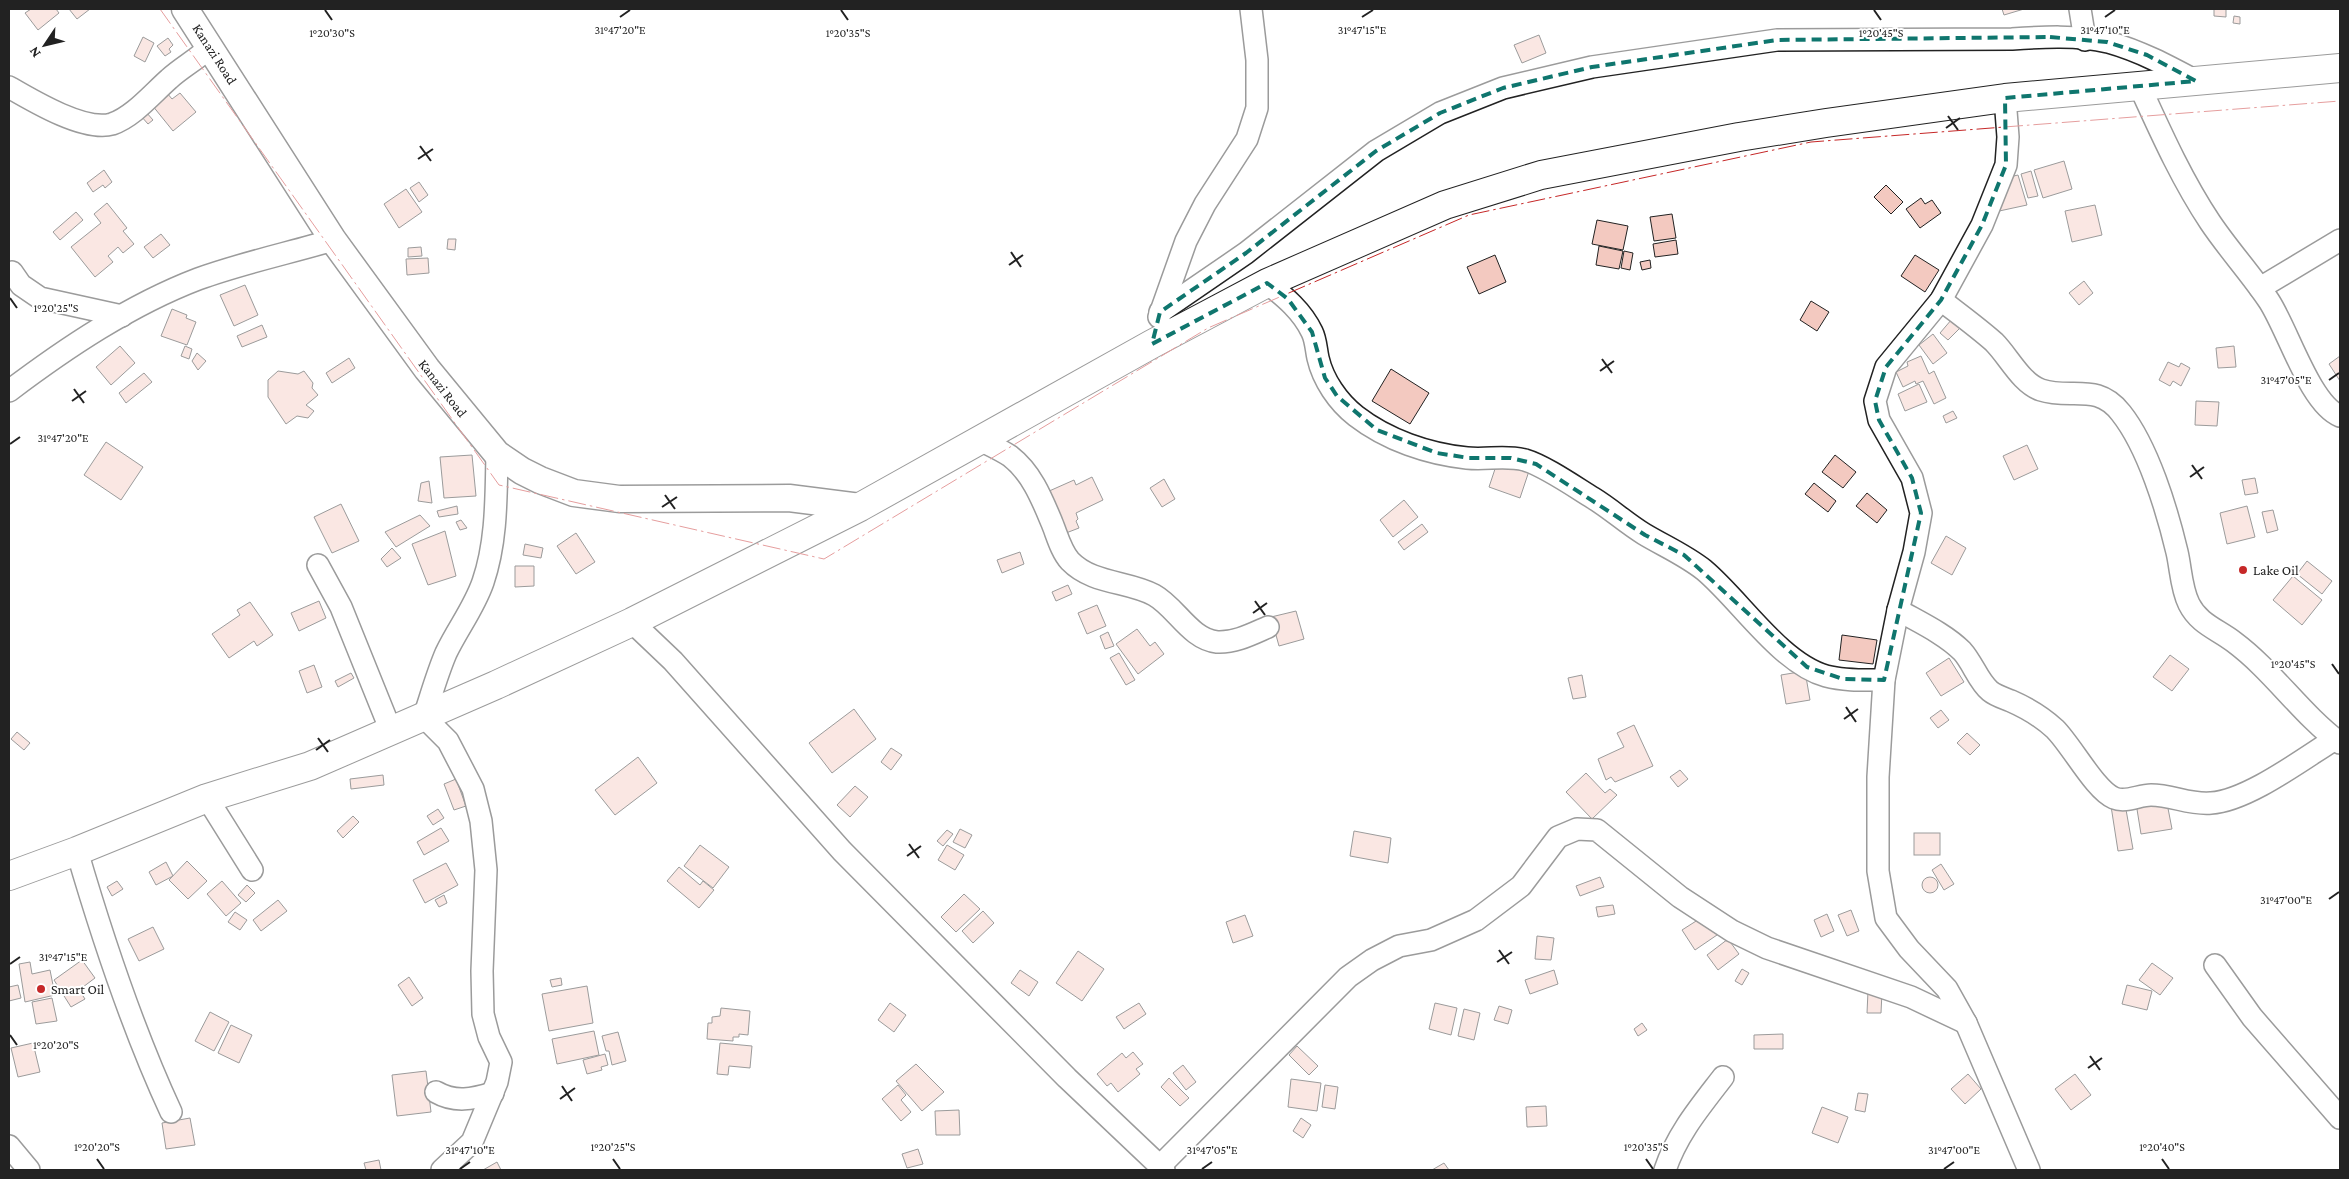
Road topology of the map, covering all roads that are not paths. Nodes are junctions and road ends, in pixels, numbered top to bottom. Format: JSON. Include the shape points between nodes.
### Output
{"nodes":[{"id":1,"x":185,"y":9,"type":"edge"},
{"id":2,"x":1251,"y":9,"type":"edge"},
{"id":3,"x":2080,"y":9,"type":"edge"},
{"id":4,"x":2085,"y":40,"type":"junction"},
{"id":5,"x":211,"y":46,"type":"junction"},
{"id":6,"x":2340,"y":68,"type":"edge"},
{"id":7,"x":2196,"y":81,"type":"junction"},
{"id":8,"x":9,"y":87,"type":"edge"},
{"id":9,"x":2140,"y":87,"type":"junction"},
{"id":10,"x":2005,"y":98,"type":"junction"},
{"id":11,"x":333,"y":240,"type":"junction"},
{"id":12,"x":2340,"y":240,"type":"edge"},
{"id":13,"x":12,"y":272,"type":"dead end"},
{"id":14,"x":1268,"y":283,"type":"junction"},
{"id":15,"x":2260,"y":288,"type":"junction"},
{"id":16,"x":1941,"y":300,"type":"junction"},
{"id":17,"x":1160,"y":312,"type":"junction"},
{"id":18,"x":122,"y":316,"type":"junction"},
{"id":19,"x":1152,"y":344,"type":"junction"},
{"id":20,"x":9,"y":391,"type":"edge"},
{"id":21,"x":2340,"y":416,"type":"edge"},
{"id":22,"x":980,"y":440,"type":"junction"},
{"id":23,"x":497,"y":454,"type":"junction"},
{"id":24,"x":860,"y":507,"type":"junction"},
{"id":25,"x":318,"y":565,"type":"dead end"},
{"id":26,"x":1898,"y":610,"type":"junction"},
{"id":27,"x":632,"y":622,"type":"junction"},
{"id":28,"x":1268,"y":627,"type":"dead end"},
{"id":29,"x":1884,"y":680,"type":"junction"},
{"id":30,"x":424,"y":718,"type":"junction"},
{"id":31,"x":391,"y":732,"type":"junction"},
{"id":32,"x":2338,"y":741,"type":"edge"},
{"id":33,"x":207,"y":798,"type":"junction"},
{"id":34,"x":77,"y":851,"type":"junction"},
{"id":35,"x":252,"y":870,"type":"dead end"},
{"id":36,"x":9,"y":876,"type":"edge"},
{"id":37,"x":2215,"y":965,"type":"dead end"},
{"id":38,"x":1966,"y":1023,"type":"junction"},
{"id":39,"x":1723,"y":1077,"type":"dead end"},
{"id":40,"x":436,"y":1092,"type":"dead end"},
{"id":41,"x":493,"y":1093,"type":"junction"},
{"id":42,"x":171,"y":1112,"type":"dead end"},
{"id":43,"x":2340,"y":1118,"type":"edge"},
{"id":44,"x":9,"y":1146,"type":"edge"},
{"id":45,"x":1162,"y":1168,"type":"edge"},
{"id":46,"x":29,"y":1170,"type":"edge"},
{"id":47,"x":442,"y":1170,"type":"edge"},
{"id":48,"x":1665,"y":1170,"type":"edge"},
{"id":49,"x":2029,"y":1170,"type":"edge"}],
"edges":[{"from":1,"to":5,"type":"main road","name":"Kanazi Road"},
{"from":2,"to":17,"type":"street","via":[[1257,60],[1257,108],[1247,139],[1205,204],[1186,241]]},
{"from":3,"to":4,"type":"street"},
{"from":4,"to":7,"type":"street","via":[[2107,42],[2147,55]]},
{"from":4,"to":17,"type":"street","via":[[2050,36],[1777,40],[1592,67],[1503,88],[1440,113],[1376,151],[1246,253]]},
{"from":5,"to":8,"type":"street","via":[[139,106],[111,124],[97,126],[75,120]]},
{"from":5,"to":11,"type":"main road","name":"Kanazi Road"},
{"from":6,"to":7,"type":"highway"},
{"from":7,"to":9,"type":"highway"},
{"from":9,"to":10,"type":"highway"},
{"from":9,"to":15,"type":"street","via":[[2171,153],[2210,222]]},
{"from":10,"to":14,"type":"highway","via":[[1739,137],[1541,175],[1445,205]]},
{"from":10,"to":16,"type":"street","via":[[2006,166],[1982,225]]},
{"from":11,"to":18,"type":"street","via":[[199,279]]},
{"from":11,"to":23,"type":"main road","name":"Kanazi Road","via":[[427,369]]},
{"from":12,"to":15,"type":"street"},
{"from":13,"to":18,"type":"street","via":[[21,285],[40,298]]},
{"from":14,"to":19,"type":"highway"},
{"from":14,"to":29,"type":"street","via":[[1288,299],[1312,332],[1325,378],[1337,396],[1354,414],[1377,430],[1436,453],[1469,458],[1511,458],[1536,464],[1645,535],[1684,555],[1705,571],[1787,653],[1807,667],[1842,679]]},
{"from":15,"to":21,"type":"street","via":[[2307,378],[2321,399]]},
{"from":16,"to":26,"type":"street","via":[[1886,367],[1875,401],[1879,420],[1912,478],[1920,513],[1914,552]]},
{"from":16,"to":32,"type":"street","via":[[1995,344],[2029,383],[2042,390],[2086,392],[2107,399],[2121,412],[2134,433],[2162,501],[2186,595],[2195,616],[2247,653],[2306,714]]},
{"from":17,"to":19,"type":"street"},
{"from":18,"to":20,"type":"street"},
{"from":19,"to":22,"type":"highway"},
{"from":22,"to":24,"type":"highway"},
{"from":22,"to":28,"type":"street","via":[[1010,456],[1030,477],[1070,561],[1088,573],[1154,595],[1203,637],[1217,642],[1239,640]]},
{"from":23,"to":24,"type":"main road","name":"Kanazi Road","via":[[540,480],[583,494],[619,499],[789,498]]},
{"from":23,"to":30,"type":"street","via":[[495,522],[483,582],[471,611],[447,651]]},
{"from":24,"to":27,"type":"highway"},
{"from":25,"to":31,"type":"street","via":[[341,607]]},
{"from":26,"to":29,"type":"street"},
{"from":26,"to":32,"type":"street","via":[[1960,649],[1991,692],[2032,711],[2054,728],[2092,777],[2114,798],[2122,800],[2150,795],[2194,803],[2232,799]]},
{"from":27,"to":30,"type":"highway"},
{"from":27,"to":45,"type":"street","via":[[673,661],[842,851],[1067,1078]]},
{"from":29,"to":38,"type":"street","via":[[1878,777],[1878,871],[1886,918],[1909,949],[1947,989]]},
{"from":30,"to":31,"type":"highway"},
{"from":30,"to":41,"type":"street","via":[[448,741],[473,790],[481,821],[486,870],[483,1014],[501,1062]]},
{"from":31,"to":33,"type":"highway","via":[[310,766]]},
{"from":33,"to":34,"type":"highway"},
{"from":33,"to":35,"type":"street"},
{"from":34,"to":36,"type":"highway"},
{"from":34,"to":42,"type":"street","via":[[112,965]]},
{"from":37,"to":43,"type":"street","via":[[2252,1017]]},
{"from":38,"to":45,"type":"street","via":[[1911,997],[1767,948],[1732,931],[1680,898],[1597,830],[1577,829],[1558,837],[1521,886],[1476,920],[1431,940],[1398,946],[1348,977]]},
{"from":38,"to":49,"type":"street"},
{"from":39,"to":48,"type":"street","via":[[1685,1127]]},
{"from":40,"to":41,"type":"street","via":[[465,1100]]},
{"from":41,"to":47,"type":"street","via":[[472,1142]]},
{"from":44,"to":46,"type":"street"}]}
